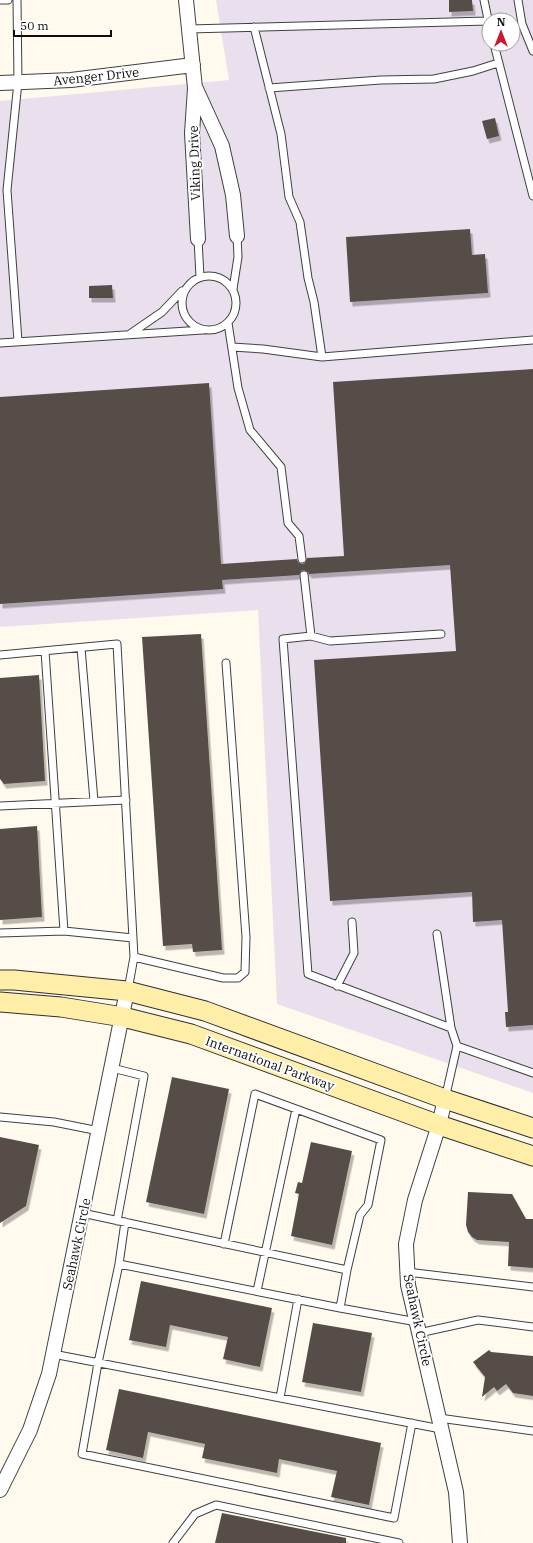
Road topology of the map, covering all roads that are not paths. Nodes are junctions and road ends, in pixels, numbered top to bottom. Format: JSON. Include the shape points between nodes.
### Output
{"nodes":[{"id":1,"x":0,"y":0,"type":"edge"},
{"id":2,"x":8,"y":0,"type":"edge"},
{"id":3,"x":17,"y":0,"type":"edge"},
{"id":4,"x":186,"y":0,"type":"edge"},
{"id":5,"x":484,"y":0,"type":"edge"},
{"id":6,"x":518,"y":0,"type":"edge"},
{"id":7,"x":487,"y":12,"type":"edge"},
{"id":8,"x":481,"y":22,"type":"edge"},
{"id":9,"x":254,"y":27,"type":"junction"},
{"id":10,"x":189,"y":29,"type":"junction"},
{"id":11,"x":533,"y":51,"type":"edge"},
{"id":12,"x":496,"y":52,"type":"edge"},
{"id":13,"x":498,"y":63,"type":"junction"},
{"id":14,"x":193,"y":65,"type":"junction"},
{"id":15,"x":18,"y":82,"type":"junction"},
{"id":16,"x":0,"y":83,"type":"edge"},
{"id":17,"x":195,"y":88,"type":"junction"},
{"id":18,"x":269,"y":88,"type":"junction"},
{"id":19,"x":533,"y":196,"type":"edge"},
{"id":20,"x":237,"y":236,"type":"joint"},
{"id":21,"x":198,"y":239,"type":"joint"},
{"id":22,"x":200,"y":277,"type":"junction"},
{"id":23,"x":185,"y":288,"type":"junction"},
{"id":24,"x":233,"y":289,"type":"junction"},
{"id":25,"x":228,"y":323,"type":"junction"},
{"id":26,"x":203,"y":330,"type":"junction"},
{"id":27,"x":130,"y":334,"type":"junction"},
{"id":28,"x":533,"y":340,"type":"edge"},
{"id":29,"x":18,"y":341,"type":"junction"},
{"id":30,"x":0,"y":343,"type":"edge"},
{"id":31,"x":232,"y":347,"type":"junction"},
{"id":32,"x":322,"y":357,"type":"junction"},
{"id":33,"x":302,"y":559,"type":"dead end"},
{"id":34,"x":304,"y":575,"type":"dead end"},
{"id":35,"x":441,"y":634,"type":"dead end"},
{"id":36,"x":311,"y":636,"type":"junction"},
{"id":37,"x":81,"y":648,"type":"junction"},
{"id":38,"x":45,"y":650,"type":"junction"},
{"id":39,"x":0,"y":656,"type":"edge"},
{"id":40,"x":226,"y":663,"type":"dead end"},
{"id":41,"x":126,"y":800,"type":"junction"},
{"id":42,"x":94,"y":801,"type":"junction"},
{"id":43,"x":55,"y":803,"type":"junction"},
{"id":44,"x":0,"y":806,"type":"edge"},
{"id":45,"x":352,"y":922,"type":"dead end"},
{"id":46,"x":64,"y":931,"type":"junction"},
{"id":47,"x":0,"y":933,"type":"edge"},
{"id":48,"x":437,"y":934,"type":"dead end"},
{"id":49,"x":133,"y":938,"type":"junction"},
{"id":50,"x":134,"y":958,"type":"junction"},
{"id":51,"x":0,"y":980,"type":"edge"},
{"id":52,"x":337,"y":986,"type":"junction"},
{"id":53,"x":127,"y":991,"type":"junction"},
{"id":54,"x":0,"y":1002,"type":"edge"},
{"id":55,"x":123,"y":1017,"type":"junction"},
{"id":56,"x":451,"y":1028,"type":"junction"},
{"id":57,"x":456,"y":1046,"type":"junction"},
{"id":58,"x":112,"y":1068,"type":"junction"},
{"id":59,"x":533,"y":1073,"type":"edge"},
{"id":60,"x":445,"y":1099,"type":"junction"},
{"id":61,"x":296,"y":1109,"type":"junction"},
{"id":62,"x":0,"y":1117,"type":"edge"},
{"id":63,"x":439,"y":1125,"type":"junction"},
{"id":64,"x":533,"y":1128,"type":"edge"},
{"id":65,"x":99,"y":1131,"type":"junction"},
{"id":66,"x":533,"y":1156,"type":"edge"},
{"id":67,"x":82,"y":1213,"type":"junction"},
{"id":68,"x":117,"y":1220,"type":"junction"},
{"id":69,"x":125,"y":1222,"type":"junction"},
{"id":70,"x":224,"y":1244,"type":"junction"},
{"id":71,"x":266,"y":1252,"type":"junction"},
{"id":72,"x":119,"y":1264,"type":"junction"},
{"id":73,"x":347,"y":1270,"type":"junction"},
{"id":74,"x":407,"y":1272,"type":"junction"},
{"id":75,"x":533,"y":1287,"type":"edge"},
{"id":76,"x":257,"y":1291,"type":"junction"},
{"id":77,"x":298,"y":1299,"type":"junction"},
{"id":78,"x":340,"y":1308,"type":"junction"},
{"id":79,"x":418,"y":1327,"type":"junction"},
{"id":80,"x":533,"y":1327,"type":"edge"},
{"id":81,"x":53,"y":1354,"type":"junction"},
{"id":82,"x":98,"y":1363,"type":"junction"},
{"id":83,"x":280,"y":1398,"type":"junction"},
{"id":84,"x":412,"y":1423,"type":"junction"},
{"id":85,"x":440,"y":1423,"type":"junction"},
{"id":86,"x":533,"y":1431,"type":"edge"},
{"id":87,"x":0,"y":1490,"type":"edge"},
{"id":88,"x":173,"y":1543,"type":"edge"},
{"id":89,"x":399,"y":1543,"type":"edge"},
{"id":90,"x":460,"y":1543,"type":"edge"}],
"edges":[{"from":1,"to":2,"type":"lane"},
{"from":3,"to":15,"type":"lane"},
{"from":4,"to":10,"type":"street","name":"Viking Drive"},
{"from":5,"to":7,"type":"lane"},
{"from":6,"to":11,"type":"lane","via":[[522,24]]},
{"from":8,"to":9,"type":"lane"},
{"from":9,"to":10,"type":"lane"},
{"from":9,"to":18,"type":"lane"},
{"from":10,"to":14,"type":"street","name":"Viking Drive"},
{"from":12,"to":13,"type":"lane"},
{"from":13,"to":18,"type":"lane","via":[[473,72],[434,79]]},
{"from":13,"to":19,"type":"lane"},
{"from":14,"to":15,"type":"street","name":"Avenger Drive","via":[[71,80]]},
{"from":14,"to":17,"type":"street","name":"Viking Drive"},
{"from":15,"to":16,"type":"street","name":"Avenger Drive"},
{"from":15,"to":29,"type":"lane","via":[[7,190]]},
{"from":17,"to":20,"type":"street","name":"Viking Drive","via":[[222,146],[233,194]]},
{"from":17,"to":21,"type":"street","name":"Viking Drive","via":[[192,133]]},
{"from":18,"to":32,"type":"lane","via":[[281,134],[289,197],[300,222]]},
{"from":20,"to":24,"type":"lane","via":[[238,257]]},
{"from":21,"to":22,"type":"lane"},
{"from":22,"to":23,"type":"lane"},
{"from":22,"to":24,"type":"lane","via":[[219,277]]},
{"from":23,"to":26,"type":"lane","via":[[183,314],[195,327]]},
{"from":23,"to":27,"type":"lane","via":[[162,312]]},
{"from":24,"to":25,"type":"lane","via":[[236,307]]},
{"from":25,"to":26,"type":"lane","via":[[212,330]]},
{"from":25,"to":31,"type":"lane"},
{"from":26,"to":27,"type":"lane"},
{"from":27,"to":29,"type":"lane"},
{"from":28,"to":32,"type":"lane"},
{"from":29,"to":30,"type":"lane"},
{"from":31,"to":32,"type":"lane","via":[[263,348]]},
{"from":31,"to":33,"type":"lane","via":[[238,388],[250,430],[281,467],[288,523],[299,536]]},
{"from":34,"to":36,"type":"lane"},
{"from":35,"to":36,"type":"lane","via":[[330,641]]},
{"from":36,"to":52,"type":"lane","via":[[283,639],[306,951],[308,974]]},
{"from":37,"to":38,"type":"lane"},
{"from":37,"to":41,"type":"lane","via":[[117,644]]},
{"from":37,"to":42,"type":"lane"},
{"from":38,"to":39,"type":"lane"},
{"from":38,"to":43,"type":"lane"},
{"from":40,"to":50,"type":"lane","via":[[246,937],[245,972],[238,978],[223,978]]},
{"from":41,"to":42,"type":"lane"},
{"from":41,"to":49,"type":"lane"},
{"from":42,"to":43,"type":"lane"},
{"from":43,"to":44,"type":"lane"},
{"from":43,"to":46,"type":"lane"},
{"from":45,"to":52,"type":"lane","via":[[354,953]]},
{"from":46,"to":47,"type":"lane"},
{"from":46,"to":49,"type":"lane"},
{"from":48,"to":56,"type":"lane"},
{"from":49,"to":50,"type":"lane"},
{"from":50,"to":53,"type":"lane"},
{"from":51,"to":53,"type":"main road","name":"International Parkway"},
{"from":52,"to":56,"type":"lane"},
{"from":53,"to":55,"type":"street","name":"Seahawk Circle"},
{"from":53,"to":60,"type":"main road","name":"International Parkway","via":[[205,1011]]},
{"from":54,"to":55,"type":"main road","name":"International Parkway","via":[[61,1006]]},
{"from":55,"to":58,"type":"street","name":"Seahawk Circle"},
{"from":55,"to":63,"type":"main road","name":"International Parkway","via":[[191,1034]]},
{"from":56,"to":57,"type":"lane"},
{"from":57,"to":59,"type":"lane"},
{"from":57,"to":60,"type":"lane"},
{"from":58,"to":65,"type":"street","name":"Seahawk Circle"},
{"from":58,"to":68,"type":"lane","via":[[144,1076]]},
{"from":60,"to":63,"type":"street","name":"Seahawk Circle"},
{"from":60,"to":64,"type":"main road","name":"International Parkway"},
{"from":61,"to":70,"type":"lane","via":[[255,1094]]},
{"from":61,"to":71,"type":"lane"},
{"from":61,"to":73,"type":"lane","via":[[381,1140],[368,1205],[360,1215]]},
{"from":62,"to":65,"type":"lane","via":[[54,1122]]},
{"from":63,"to":66,"type":"main road","name":"International Parkway"},
{"from":63,"to":74,"type":"street","name":"Seahawk Circle","via":[[410,1222],[406,1244]]},
{"from":65,"to":67,"type":"street","name":"Seahawk Circle"},
{"from":67,"to":68,"type":"lane"},
{"from":67,"to":81,"type":"street","name":"Seahawk Circle"},
{"from":68,"to":69,"type":"lane"},
{"from":69,"to":70,"type":"lane"},
{"from":69,"to":72,"type":"lane"},
{"from":70,"to":71,"type":"lane"},
{"from":71,"to":73,"type":"lane"},
{"from":71,"to":76,"type":"lane"},
{"from":72,"to":76,"type":"lane"},
{"from":72,"to":82,"type":"lane"},
{"from":73,"to":78,"type":"lane"},
{"from":74,"to":75,"type":"lane"},
{"from":74,"to":79,"type":"street","name":"Seahawk Circle"},
{"from":76,"to":77,"type":"lane"},
{"from":77,"to":78,"type":"lane"},
{"from":77,"to":83,"type":"lane"},
{"from":78,"to":79,"type":"lane"},
{"from":79,"to":80,"type":"lane","via":[[478,1320]]},
{"from":79,"to":85,"type":"street","name":"Seahawk Circle"},
{"from":81,"to":82,"type":"lane"},
{"from":81,"to":87,"type":"street","name":"Seahawk Circle","via":[[30,1430]]},
{"from":82,"to":83,"type":"lane"},
{"from":82,"to":84,"type":"lane","via":[[82,1454],[394,1518]]},
{"from":83,"to":84,"type":"lane"},
{"from":84,"to":85,"type":"lane"},
{"from":85,"to":86,"type":"lane"},
{"from":85,"to":90,"type":"street","name":"Seahawk Circle","via":[[456,1492]]},
{"from":88,"to":89,"type":"lane","via":[[195,1514],[216,1505]]}]}
